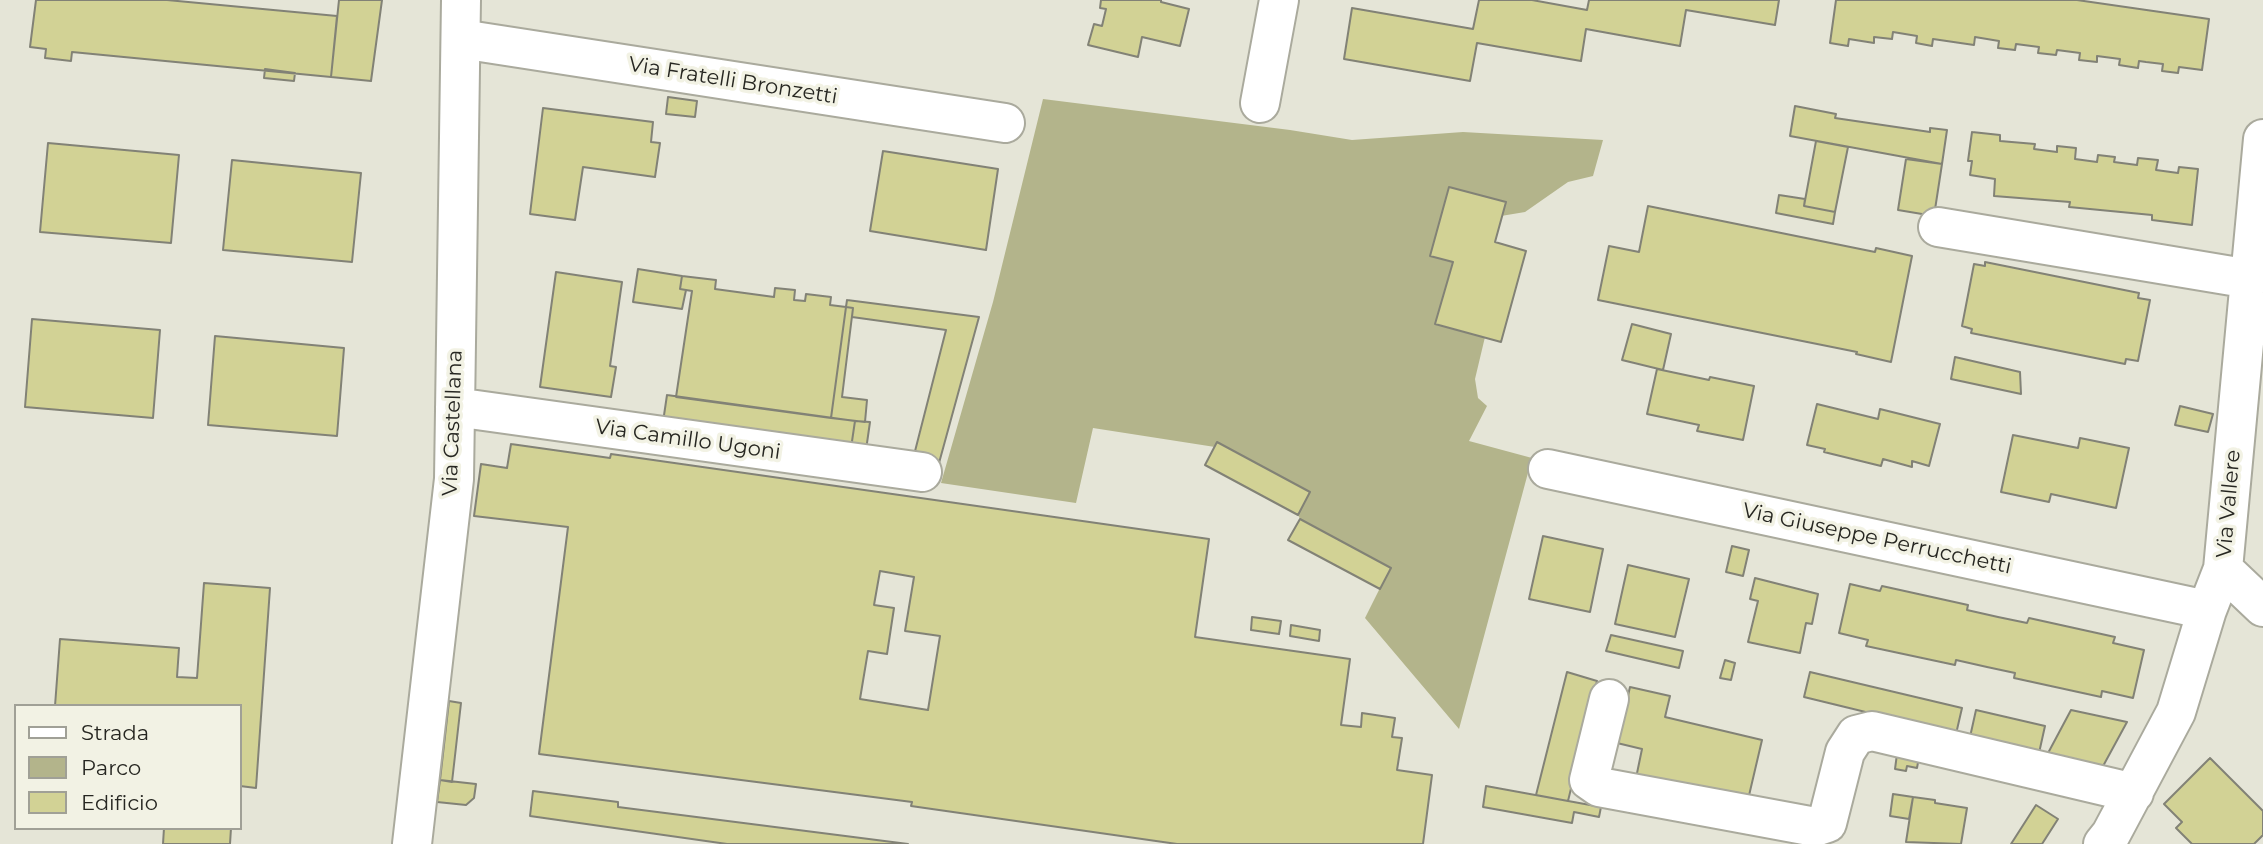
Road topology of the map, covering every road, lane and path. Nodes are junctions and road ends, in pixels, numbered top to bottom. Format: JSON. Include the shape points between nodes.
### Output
{"nodes":[{"id":1,"x":461,"y":0,"type":"edge"},
{"id":2,"x":1279,"y":0,"type":"edge"},
{"id":3,"x":461,"y":39,"type":"junction"},
{"id":4,"x":1260,"y":103,"type":"dead end"},
{"id":5,"x":1005,"y":123,"type":"dead end"},
{"id":6,"x":2263,"y":139,"type":"edge"},
{"id":7,"x":1938,"y":227,"type":"dead end"},
{"id":8,"x":2255,"y":270,"type":"edge"},
{"id":9,"x":455,"y":407,"type":"junction"},
{"id":10,"x":1548,"y":469,"type":"dead end"},
{"id":11,"x":922,"y":472,"type":"dead end"},
{"id":12,"x":2223,"y":569,"type":"junction"},
{"id":13,"x":2263,"y":607,"type":"edge"},
{"id":14,"x":2207,"y":610,"type":"junction"},
{"id":15,"x":1609,"y":699,"type":"dead end"},
{"id":16,"x":2134,"y":793,"type":"junction"},
{"id":17,"x":2112,"y":841,"type":"edge"},
{"id":18,"x":412,"y":844,"type":"edge"}],
"edges":[{"from":1,"to":3,"type":"street","name":"Via Castellana"},
{"from":2,"to":4,"type":"street"},
{"from":3,"to":5,"type":"street","name":"Via Fratelli Bronzetti"},
{"from":3,"to":9,"type":"street","name":"Via Castellana"},
{"from":6,"to":8,"type":"street","name":"Via Vallere"},
{"from":7,"to":8,"type":"street"},
{"from":8,"to":12,"type":"street","name":"Via Vallere"},
{"from":9,"to":11,"type":"street","name":"Via Camillo Ugoni"},
{"from":9,"to":18,"type":"street","name":"Via Castellana","via":[[454,479]]},
{"from":10,"to":14,"type":"street","name":"Via Giuseppe Perrucchetti"},
{"from":12,"to":13,"type":"street"},
{"from":12,"to":14,"type":"street","name":"Via Vallere"},
{"from":14,"to":16,"type":"street","name":"Via Vallere","via":[[2176,712]]},
{"from":15,"to":16,"type":"street","via":[[1589,780],[1599,787],[1801,825],[1827,823],[1845,752],[1856,735],[1872,731]]},
{"from":16,"to":17,"type":"street","name":"Via Vallere"}]}
